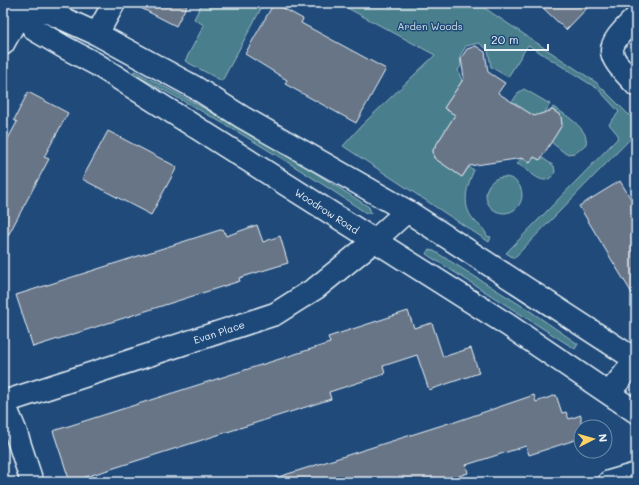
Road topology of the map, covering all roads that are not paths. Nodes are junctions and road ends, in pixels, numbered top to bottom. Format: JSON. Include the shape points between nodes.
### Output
{"nodes":[{"id":1,"x":114,"y":3,"type":"edge"},
{"id":2,"x":13,"y":7,"type":"edge"},
{"id":3,"x":636,"y":17,"type":"edge"},
{"id":4,"x":97,"y":34,"type":"junction"},
{"id":5,"x":3,"y":44,"type":"edge"},
{"id":6,"x":636,"y":86,"type":"edge"},
{"id":7,"x":408,"y":211,"type":"junction"},
{"id":8,"x":374,"y":241,"type":"junction"},
{"id":9,"x":636,"y":360,"type":"edge"},
{"id":10,"x":609,"y":393,"type":"junction"},
{"id":11,"x":3,"y":402,"type":"edge"},
{"id":12,"x":636,"y":412,"type":"edge"},
{"id":13,"x":636,"y":474,"type":"edge"},
{"id":14,"x":32,"y":482,"type":"edge"},
{"id":15,"x":609,"y":482,"type":"edge"}],
"edges":[{"from":1,"to":4,"type":"street"},
{"from":2,"to":4,"type":"street","via":[[46,11]]},
{"from":2,"to":5,"type":"street"},
{"from":2,"to":8,"type":"street","name":"Woodrow Road","via":[[35,30],[96,64]]},
{"from":3,"to":6,"type":"street","via":[[618,36],[612,47],[615,63]]},
{"from":4,"to":7,"type":"street","via":[[196,88]]},
{"from":7,"to":8,"type":"street","name":"Evan Place"},
{"from":7,"to":9,"type":"street"},
{"from":8,"to":10,"type":"street","name":"Woodrow Road","via":[[508,325]]},
{"from":8,"to":11,"type":"street","name":"Evan Place","via":[[316,288],[275,314]]},
{"from":9,"to":10,"type":"street"},
{"from":10,"to":12,"type":"street","name":"Woodrow Road"},
{"from":11,"to":14,"type":"street"},
{"from":13,"to":15,"type":"street"}]}
